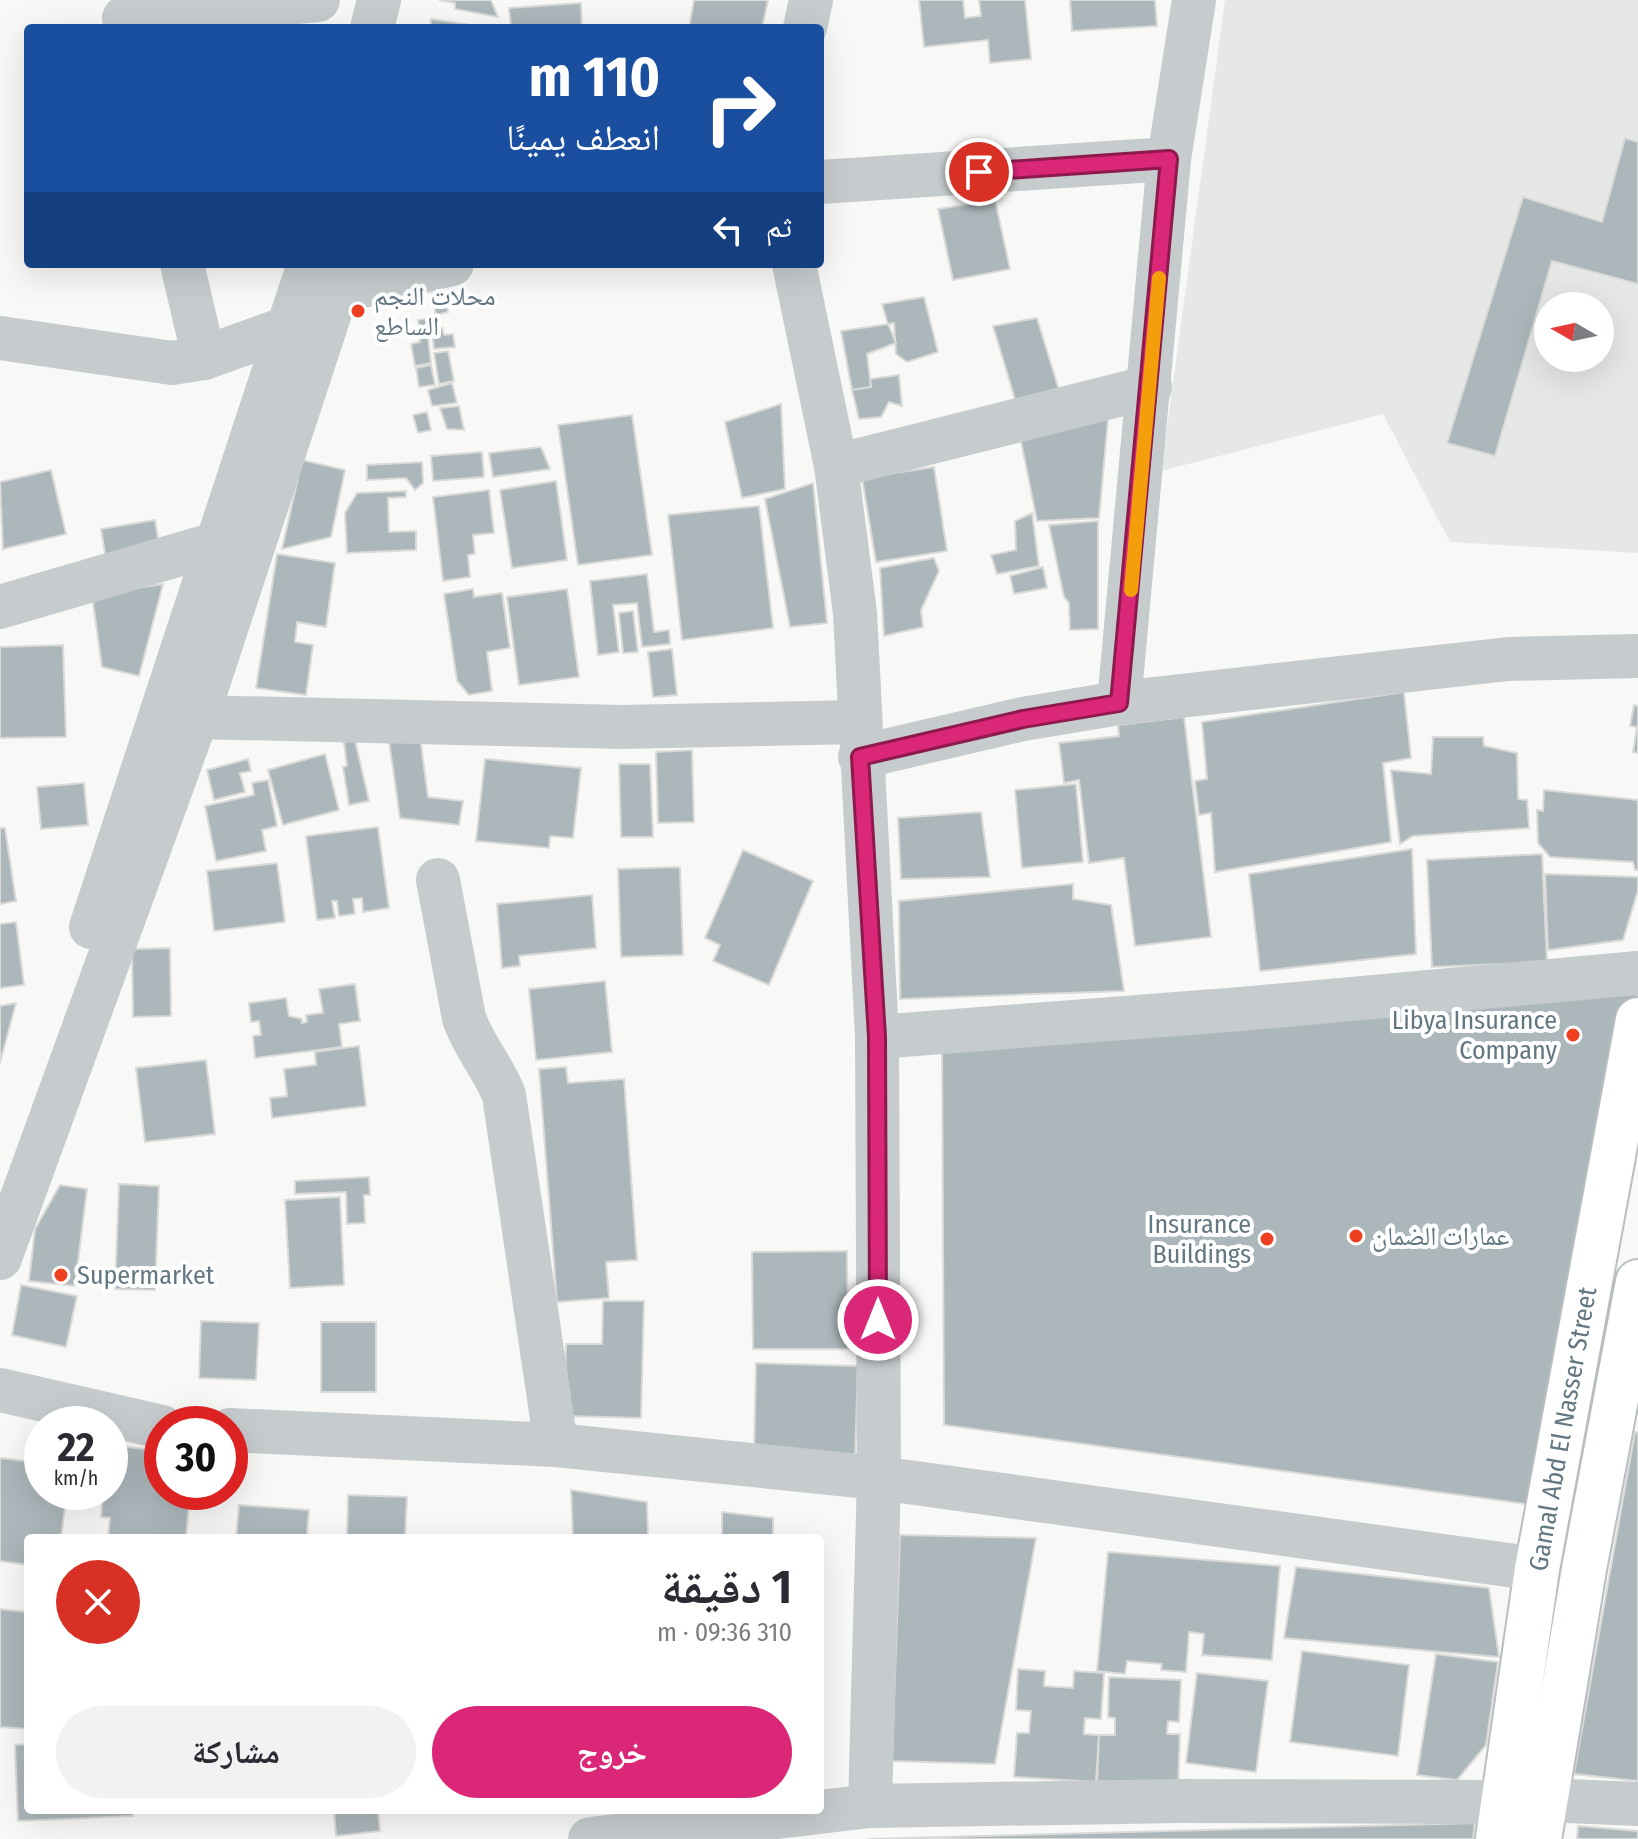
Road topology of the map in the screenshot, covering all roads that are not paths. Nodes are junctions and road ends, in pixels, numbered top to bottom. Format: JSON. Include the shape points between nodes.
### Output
{"nodes":[{"id":1,"x":318,"y":0,"type":"edge"},
{"id":2,"x":379,"y":0,"type":"edge"},
{"id":3,"x":409,"y":0,"type":"edge"},
{"id":4,"x":811,"y":0,"type":"edge"},
{"id":5,"x":1194,"y":0,"type":"edge"},
{"id":6,"x":124,"y":15,"type":"edge"},
{"id":7,"x":373,"y":24,"type":"edge"},
{"id":8,"x":404,"y":24,"type":"edge"},
{"id":9,"x":806,"y":24,"type":"edge"},
{"id":10,"x":1169,"y":159,"type":"junction"},
{"id":11,"x":824,"y":182,"type":"edge"},
{"id":12,"x":183,"y":268,"type":"edge"},
{"id":13,"x":398,"y":268,"type":"edge"},
{"id":14,"x":795,"y":268,"type":"edge"},
{"id":15,"x":331,"y":273,"type":"edge"},
{"id":16,"x":290,"y":327,"type":"junction"},
{"id":17,"x":0,"y":338,"type":"edge"},
{"id":18,"x":204,"y":358,"type":"junction"},
{"id":19,"x":1150,"y":387,"type":"junction"},
{"id":20,"x":836,"y":466,"type":"junction"},
{"id":21,"x":215,"y":544,"type":"junction"},
{"id":22,"x":0,"y":607,"type":"edge"},
{"id":23,"x":1638,"y":656,"type":"edge"},
{"id":24,"x":1119,"y":703,"type":"junction"},
{"id":25,"x":197,"y":717,"type":"junction"},
{"id":26,"x":859,"y":740,"type":"junction"},
{"id":27,"x":438,"y":880,"type":"dead end"},
{"id":28,"x":1638,"y":973,"type":"edge"},
{"id":29,"x":1638,"y":1020,"type":"edge"},
{"id":30,"x":877,"y":1037,"type":"junction"},
{"id":31,"x":1624,"y":1174,"type":"edge"},
{"id":32,"x":0,"y":1186,"type":"edge"},
{"id":33,"x":0,"y":1258,"type":"edge"},
{"id":34,"x":1638,"y":1282,"type":"edge"},
{"id":35,"x":0,"y":1390,"type":"edge"},
{"id":36,"x":144,"y":1423,"type":"edge"},
{"id":37,"x":248,"y":1431,"type":"edge"},
{"id":38,"x":556,"y":1445,"type":"junction"},
{"id":39,"x":879,"y":1478,"type":"junction"},
{"id":40,"x":1537,"y":1569,"type":"junction"},
{"id":41,"x":1638,"y":1804,"type":"edge"},
{"id":42,"x":870,"y":1806,"type":"junction"},
{"id":43,"x":1521,"y":1820,"type":"edge"},
{"id":44,"x":743,"y":1831,"type":"edge"},
{"id":45,"x":590,"y":1839,"type":"edge"}],
"edges":[{"from":1,"to":6,"type":"street"},
{"from":2,"to":7,"type":"street"},
{"from":3,"to":8,"type":"street"},
{"from":4,"to":9,"type":"street"},
{"from":5,"to":10,"type":"street"},
{"from":10,"to":11,"type":"street"},
{"from":10,"to":19,"type":"street"},
{"from":12,"to":18,"type":"street"},
{"from":13,"to":15,"type":"street"},
{"from":14,"to":20,"type":"street"},
{"from":15,"to":16,"type":"street"},
{"from":15,"to":25,"type":"street"},
{"from":16,"to":18,"type":"street"},
{"from":16,"to":21,"type":"street"},
{"from":17,"to":18,"type":"street","via":[[172,363]]},
{"from":19,"to":20,"type":"street"},
{"from":19,"to":24,"type":"street"},
{"from":20,"to":26,"type":"street","via":[[855,613]]},
{"from":21,"to":22,"type":"street"},
{"from":21,"to":32,"type":"street","via":[[81,958]]},
{"from":23,"to":24,"type":"street","via":[[1508,659]]},
{"from":24,"to":26,"type":"street"},
{"from":25,"to":26,"type":"street","via":[[622,727]]},
{"from":25,"to":33,"type":"street"},
{"from":26,"to":30,"type":"street"},
{"from":27,"to":38,"type":"street","via":[[464,1018],[504,1095]]},
{"from":28,"to":30,"type":"street"},
{"from":29,"to":31,"type":"main road","name":"Gamal Abd El Nasser Street"},
{"from":30,"to":39,"type":"street"},
{"from":31,"to":40,"type":"main road","name":"Gamal Abd El Nasser Street"},
{"from":34,"to":43,"type":"main road","name":"Gamal Abd El Nasser Street"},
{"from":35,"to":36,"type":"street"},
{"from":37,"to":38,"type":"street"},
{"from":38,"to":39,"type":"street"},
{"from":39,"to":40,"type":"street"},
{"from":39,"to":42,"type":"street"},
{"from":40,"to":43,"type":"main road","name":"Gamal Abd El Nasser Street"},
{"from":41,"to":43,"type":"street"},
{"from":42,"to":43,"type":"street","via":[[1180,1801]]},
{"from":42,"to":44,"type":"street"},
{"from":44,"to":45,"type":"street"}]}
